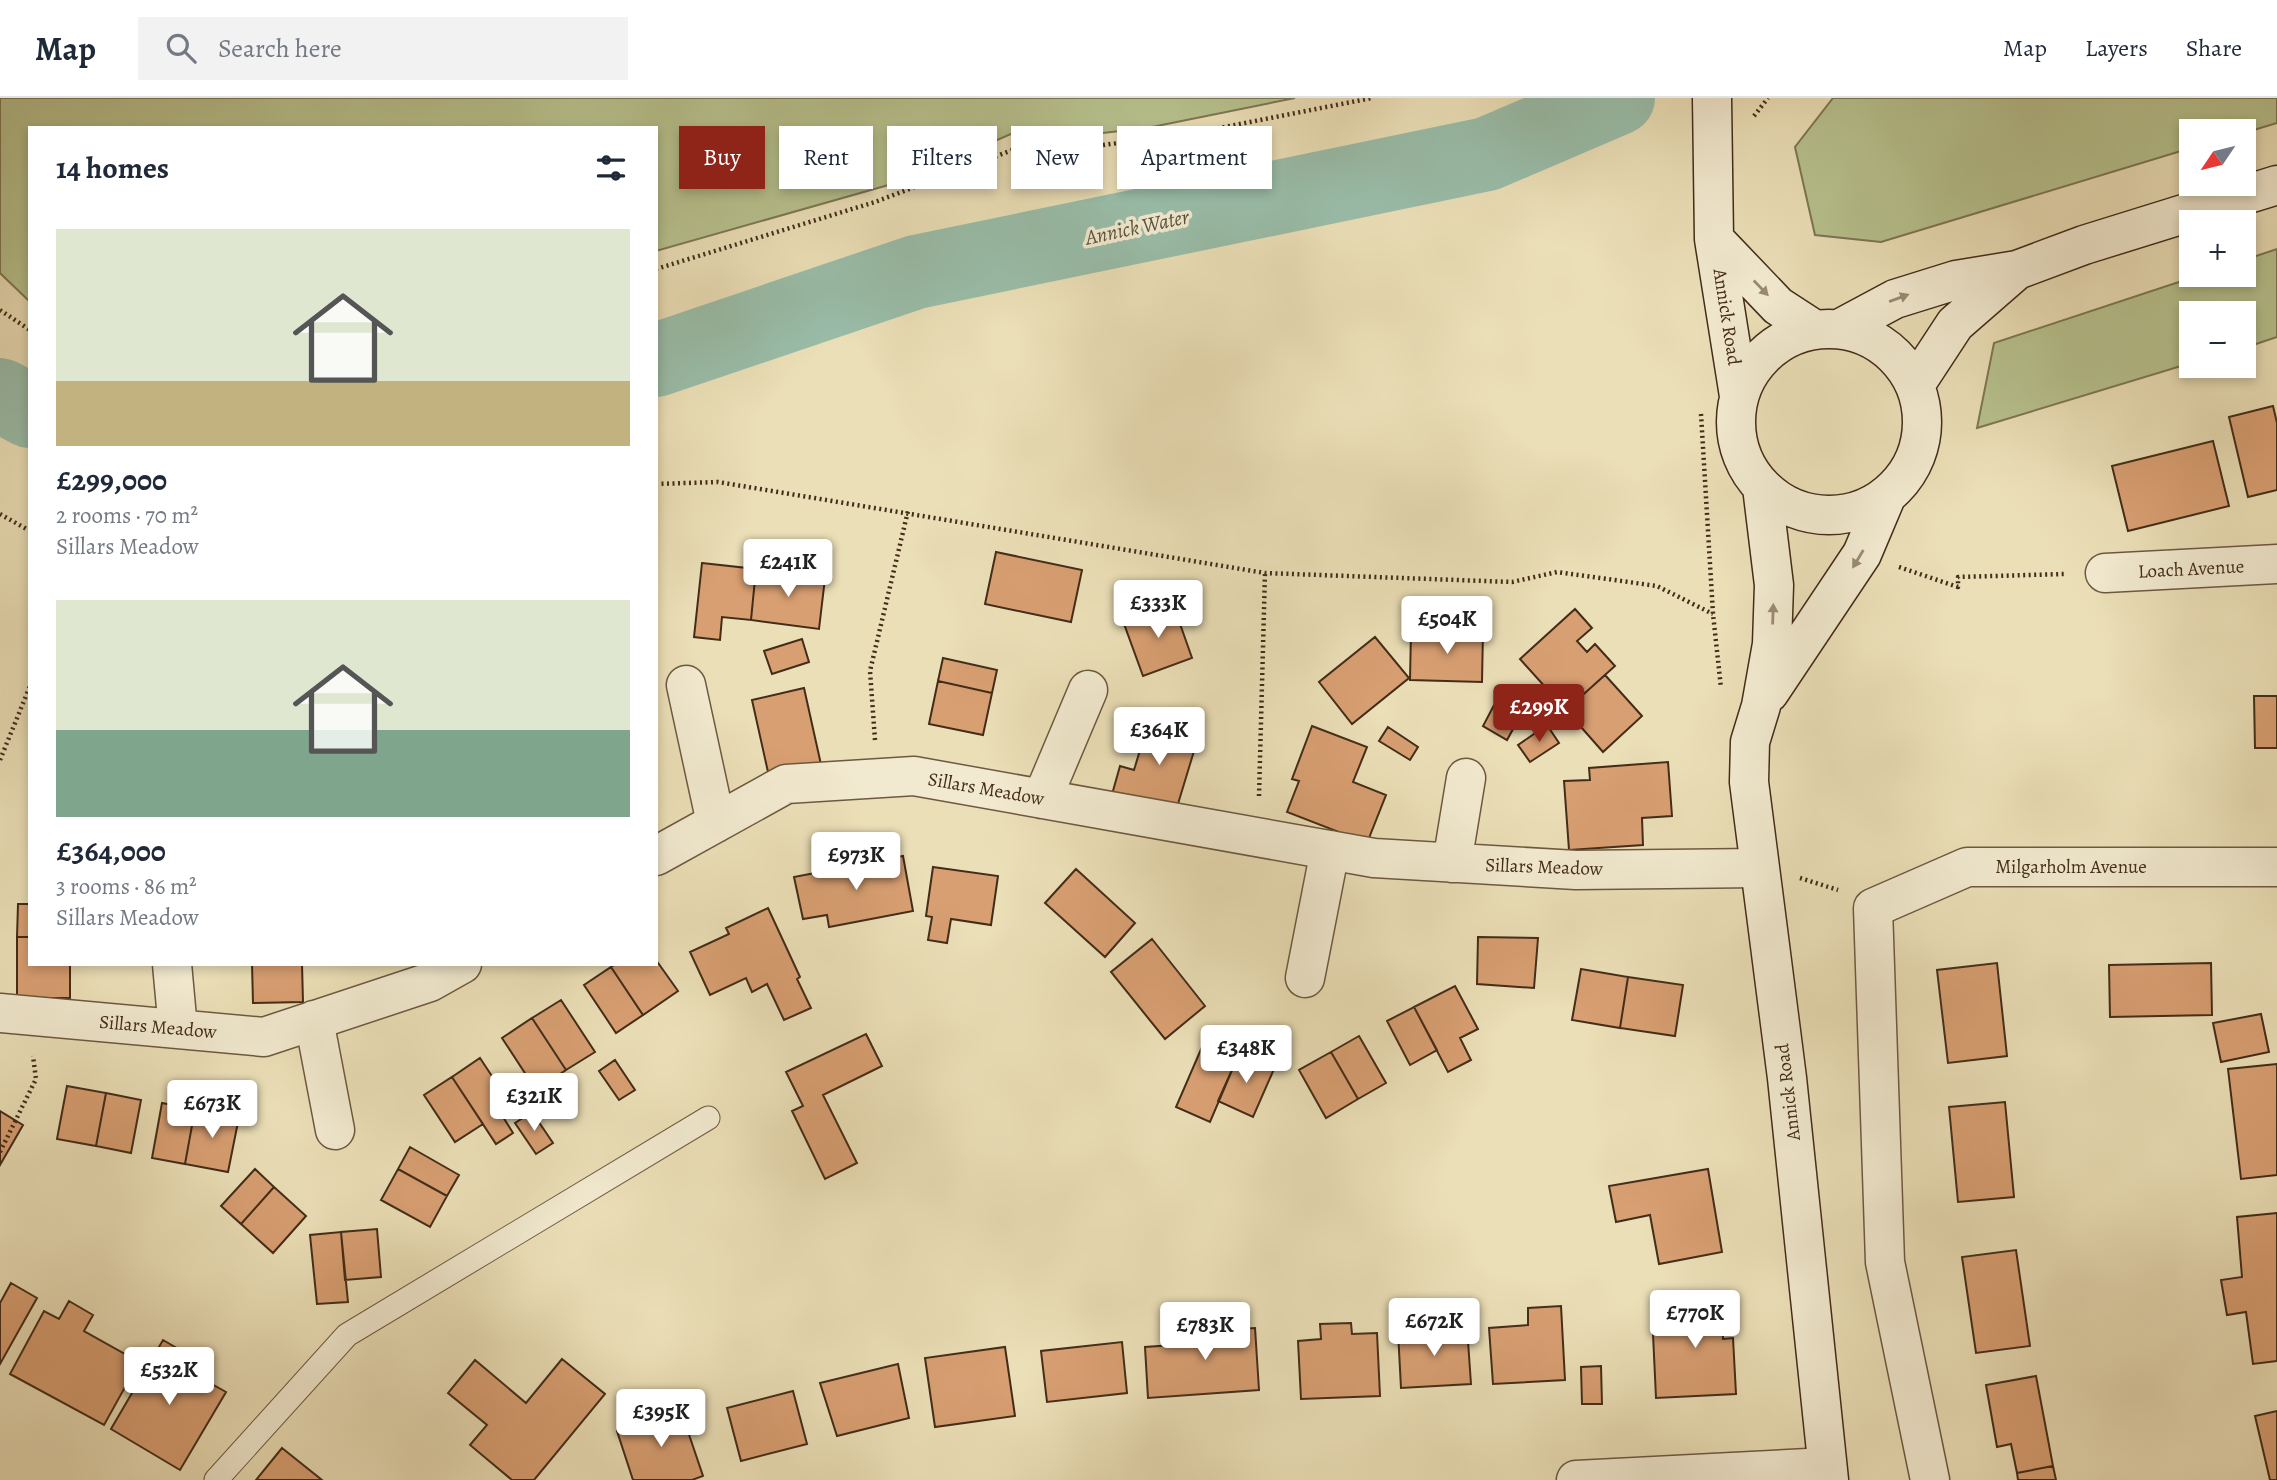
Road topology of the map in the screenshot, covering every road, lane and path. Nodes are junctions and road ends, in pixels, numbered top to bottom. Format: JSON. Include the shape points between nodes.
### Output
{"nodes":[{"id":1,"x":1372,"y":98,"type":"edge"},
{"id":2,"x":1712,"y":98,"type":"edge"},
{"id":3,"x":2277,"y":185,"type":"edge"},
{"id":4,"x":1714,"y":239,"type":"junction"},
{"id":5,"x":658,"y":268,"type":"edge"},
{"id":6,"x":2017,"y":270,"type":"junction"},
{"id":7,"x":0,"y":310,"type":"edge"},
{"id":8,"x":28,"y":329,"type":"edge"},
{"id":9,"x":1827,"y":329,"type":"junction"},
{"id":10,"x":1915,"y":385,"type":"junction"},
{"id":11,"x":1739,"y":396,"type":"junction"},
{"id":12,"x":1700,"y":400,"type":"dead end"},
{"id":13,"x":658,"y":484,"type":"edge"},
{"id":14,"x":1762,"y":487,"type":"junction"},
{"id":15,"x":1886,"y":497,"type":"junction"},
{"id":16,"x":908,"y":511,"type":"junction"},
{"id":17,"x":0,"y":514,"type":"edge"},
{"id":18,"x":28,"y":530,"type":"edge"},
{"id":19,"x":1862,"y":554,"type":"junction"},
{"id":20,"x":2277,"y":564,"type":"edge"},
{"id":21,"x":1265,"y":573,"type":"junction"},
{"id":22,"x":2105,"y":573,"type":"joint"},
{"id":23,"x":1713,"y":614,"type":"junction"},
{"id":24,"x":686,"y":685,"type":"dead end"},
{"id":25,"x":1088,"y":690,"type":"dead end"},
{"id":26,"x":28,"y":691,"type":"edge"},
{"id":27,"x":1721,"y":691,"type":"dead end"},
{"id":28,"x":1761,"y":706,"type":"junction"},
{"id":29,"x":0,"y":760,"type":"edge"},
{"id":30,"x":877,"y":778,"type":"junction"},
{"id":31,"x":1466,"y":778,"type":"dead end"},
{"id":32,"x":1042,"y":799,"type":"junction"},
{"id":33,"x":716,"y":823,"type":"junction"},
{"id":34,"x":1258,"y":837,"type":"junction"},
{"id":35,"x":1330,"y":850,"type":"junction"},
{"id":36,"x":658,"y":855,"type":"edge"},
{"id":37,"x":1452,"y":863,"type":"junction"},
{"id":38,"x":1759,"y":867,"type":"junction"},
{"id":39,"x":2277,"y":867,"type":"edge"},
{"id":40,"x":1873,"y":908,"type":"junction"},
{"id":41,"x":172,"y":966,"type":"edge"},
{"id":42,"x":458,"y":966,"type":"edge"},
{"id":43,"x":1305,"y":978,"type":"dead end"},
{"id":44,"x":14,"y":1014,"type":"edge"},
{"id":45,"x":314,"y":1020,"type":"junction"},
{"id":46,"x":178,"y":1029,"type":"junction"},
{"id":47,"x":708,"y":1118,"type":"dead end"},
{"id":48,"x":335,"y":1130,"type":"dead end"},
{"id":49,"x":0,"y":1152,"type":"edge"},
{"id":50,"x":1828,"y":1474,"type":"edge"},
{"id":51,"x":216,"y":1480,"type":"edge"},
{"id":52,"x":1576,"y":1480,"type":"edge"},
{"id":53,"x":1930,"y":1480,"type":"edge"}],
"edges":[{"from":1,"to":5,"type":"path","via":[[1181,135],[1081,148],[1023,146],[875,202]]},
{"from":2,"to":4,"type":"street","name":"Annick Road"},
{"from":3,"to":6,"type":"street"},
{"from":4,"to":9,"type":"street","name":"Annick Road","one_way":true,"via":[[1778,306]]},
{"from":4,"to":11,"type":"street","name":"Annick Road"},
{"from":9,"to":6,"type":"street","one_way":true,"via":[[1895,299],[1956,280]]},
{"from":6,"to":10,"type":"street","via":[[1955,324]]},
{"from":7,"to":8,"type":"path"},
{"from":9,"to":10,"type":"street","via":[[1879,343],[1900,360]]},
{"from":9,"to":11,"type":"street","via":[[1784,340],[1758,362]]},
{"from":10,"to":15,"type":"street","via":[[1923,414],[1920,446],[1908,473]]},
{"from":11,"to":14,"type":"street","via":[[1737,437],[1748,468]]},
{"from":12,"to":23,"type":"path"},
{"from":13,"to":16,"type":"path","via":[[718,482]]},
{"from":14,"to":15,"type":"street","via":[[1796,510],[1833,516],[1864,510]]},
{"from":28,"to":14,"type":"street","name":"Annick Road","one_way":true,"via":[[1772,644],[1774,585]]},
{"from":15,"to":19,"type":"street","name":"Annick Road"},
{"from":16,"to":21,"type":"path"},
{"from":16,"to":30,"type":"path","via":[[870,671]]},
{"from":17,"to":18,"type":"path"},
{"from":19,"to":22,"type":"path","via":[[1958,587],[1958,576]]},
{"from":19,"to":28,"type":"street","name":"Annick Road","one_way":true},
{"from":20,"to":22,"type":"street","name":"Loach Avenue"},
{"from":21,"to":23,"type":"path","via":[[1512,582],[1557,572],[1657,586]]},
{"from":21,"to":34,"type":"path"},
{"from":23,"to":27,"type":"path"},
{"from":24,"to":33,"type":"street"},
{"from":25,"to":32,"type":"street"},
{"from":26,"to":29,"type":"path"},
{"from":28,"to":38,"type":"street","name":"Annick Road","via":[[1750,742],[1749,782]]},
{"from":30,"to":32,"type":"street","name":"Sillars Meadow","via":[[914,776]]},
{"from":30,"to":33,"type":"street","name":"Sillars Meadow","via":[[786,784]]},
{"from":31,"to":37,"type":"street"},
{"from":32,"to":34,"type":"street","name":"Sillars Meadow"},
{"from":33,"to":36,"type":"street","name":"Sillars Meadow"},
{"from":34,"to":35,"type":"street","name":"Sillars Meadow"},
{"from":35,"to":37,"type":"street","name":"Sillars Meadow"},
{"from":35,"to":43,"type":"street"},
{"from":37,"to":38,"type":"street","name":"Sillars Meadow","via":[[1576,870]]},
{"from":38,"to":40,"type":"path","via":[[1831,886]]},
{"from":38,"to":50,"type":"street","name":"Annick Road","via":[[1787,1078]]},
{"from":39,"to":40,"type":"street","name":"Milgarholm Avenue","via":[[1967,867]]},
{"from":40,"to":53,"type":"street","via":[[1885,1262]]},
{"from":41,"to":46,"type":"street"},
{"from":42,"to":45,"type":"street","name":"Sillars Meadow","via":[[430,982]]},
{"from":44,"to":46,"type":"street","name":"Sillars Meadow"},
{"from":44,"to":49,"type":"path","via":[[36,1079]]},
{"from":45,"to":46,"type":"street","name":"Sillars Meadow","via":[[264,1037]]},
{"from":45,"to":48,"type":"street"},
{"from":47,"to":51,"type":"lane","via":[[347,1335]]},
{"from":50,"to":52,"type":"street","via":[[1744,1472]]}]}
